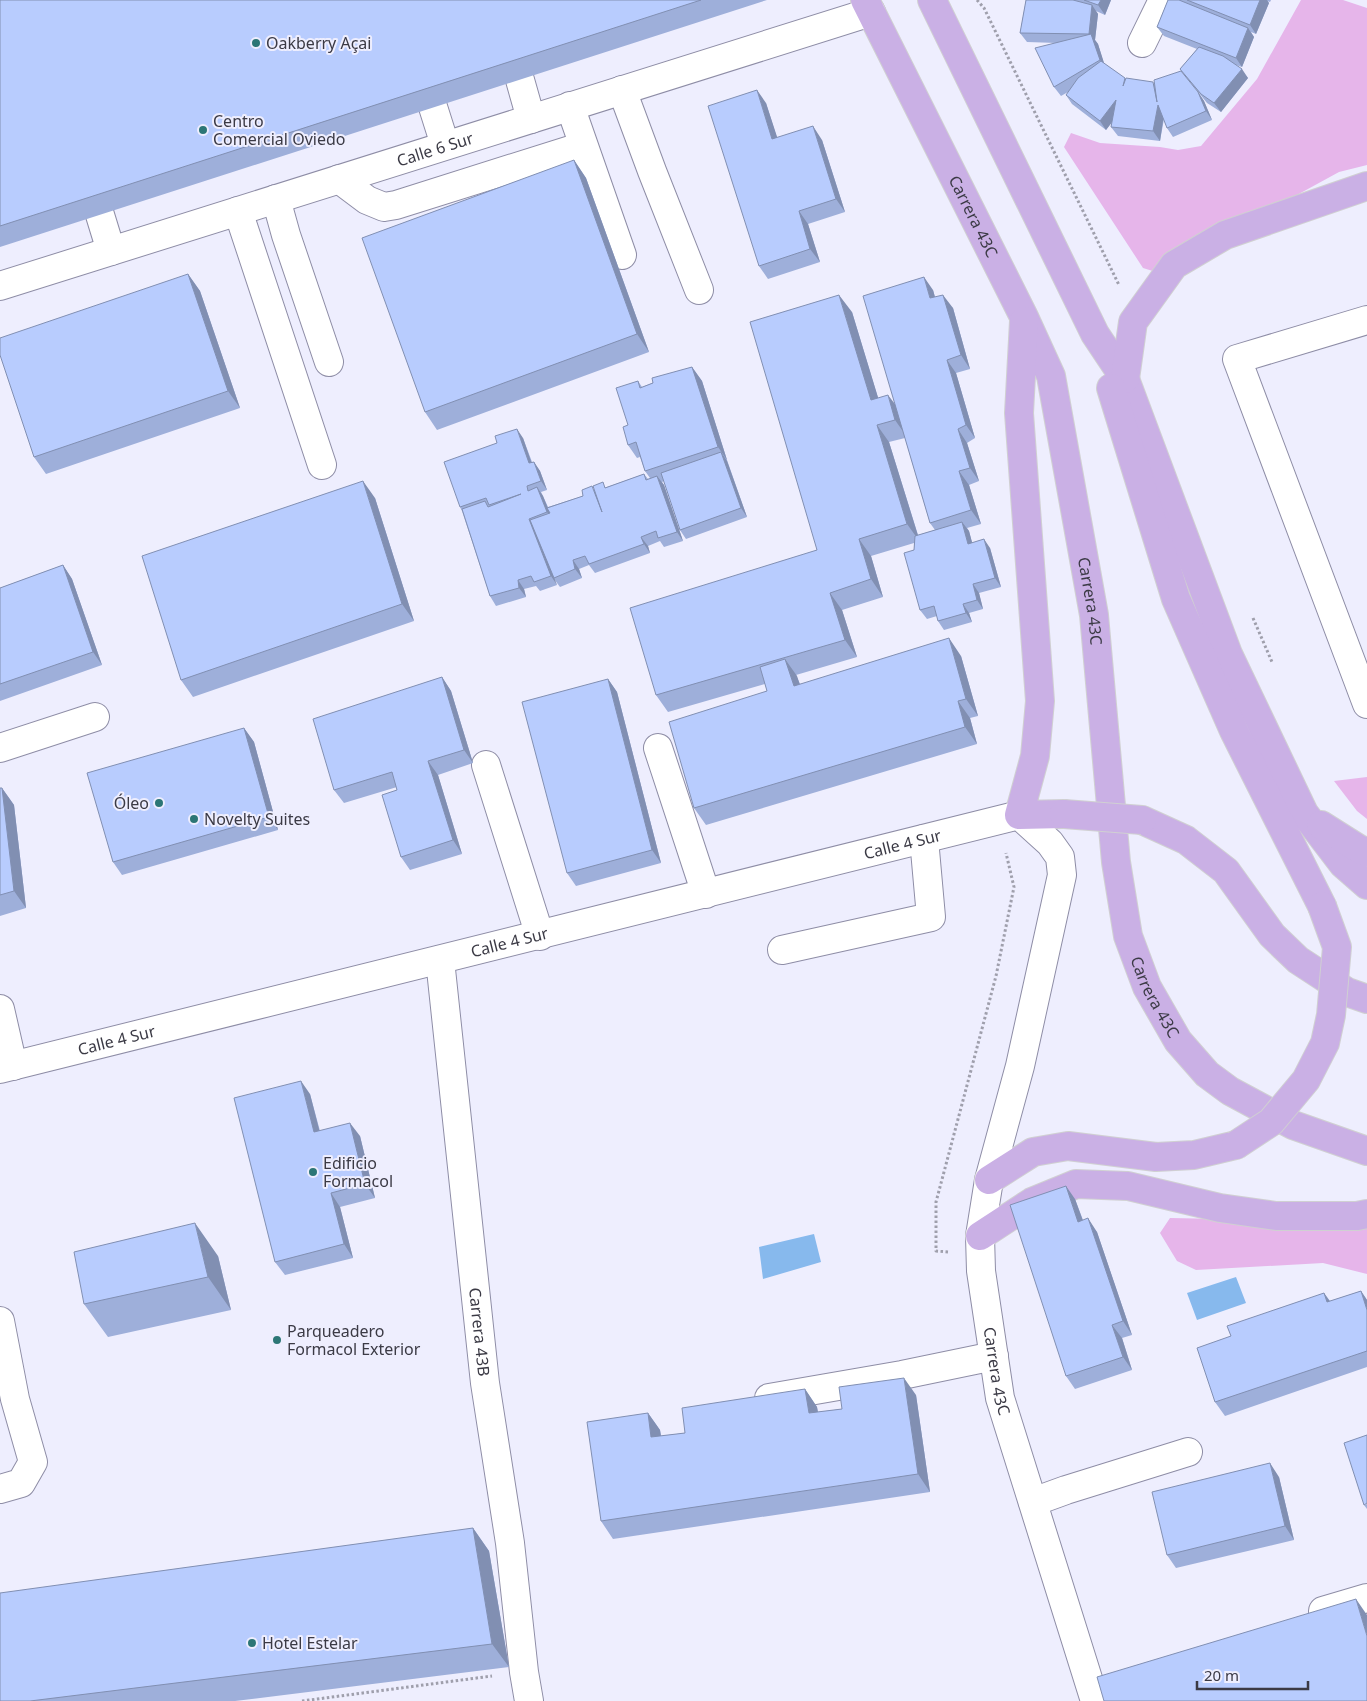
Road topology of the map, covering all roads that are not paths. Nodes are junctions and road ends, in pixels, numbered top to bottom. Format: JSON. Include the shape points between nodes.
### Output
{"nodes":[{"id":1,"x":932,"y":0,"type":"edge"},
{"id":2,"x":1162,"y":0,"type":"edge"},
{"id":3,"x":868,"y":6,"type":"edge"},
{"id":4,"x":1142,"y":43,"type":"dead end"},
{"id":5,"x":520,"y":80,"type":"edge"},
{"id":6,"x":622,"y":90,"type":"junction"},
{"id":7,"x":570,"y":106,"type":"junction"},
{"id":8,"x":434,"y":107,"type":"edge"},
{"id":9,"x":531,"y":118,"type":"junction"},
{"id":10,"x":445,"y":145,"type":"junction"},
{"id":11,"x":573,"y":149,"type":"junction"},
{"id":12,"x":339,"y":179,"type":"junction"},
{"id":13,"x":574,"y":182,"type":"edge"},
{"id":14,"x":1367,"y":186,"type":"edge"},
{"id":15,"x":276,"y":199,"type":"junction"},
{"id":16,"x":238,"y":211,"type":"junction"},
{"id":17,"x":100,"y":215,"type":"edge"},
{"id":18,"x":111,"y":251,"type":"junction"},
{"id":19,"x":622,"y":255,"type":"dead end"},
{"id":20,"x":0,"y":286,"type":"edge"},
{"id":21,"x":700,"y":290,"type":"dead end"},
{"id":22,"x":1024,"y":317,"type":"junction"},
{"id":23,"x":1367,"y":320,"type":"edge"},
{"id":24,"x":1095,"y":334,"type":"junction"},
{"id":25,"x":329,"y":362,"type":"dead end"},
{"id":26,"x":1125,"y":379,"type":"junction"},
{"id":27,"x":322,"y":465,"type":"dead end"},
{"id":28,"x":1367,"y":704,"type":"edge"},
{"id":29,"x":95,"y":717,"type":"dead end"},
{"id":30,"x":0,"y":748,"type":"edge"},
{"id":31,"x":658,"y":748,"type":"dead end"},
{"id":32,"x":486,"y":765,"type":"dead end"},
{"id":33,"x":1304,"y":813,"type":"junction"},
{"id":34,"x":1019,"y":815,"type":"junction"},
{"id":35,"x":924,"y":839,"type":"junction"},
{"id":36,"x":1367,"y":852,"type":"edge"},
{"id":37,"x":1367,"y":885,"type":"edge"},
{"id":38,"x":706,"y":894,"type":"junction"},
{"id":39,"x":540,"y":936,"type":"junction"},
{"id":40,"x":782,"y":950,"type":"dead end"},
{"id":41,"x":440,"y":960,"type":"junction"},
{"id":42,"x":1367,"y":999,"type":"edge"},
{"id":43,"x":0,"y":1010,"type":"edge"},
{"id":44,"x":7,"y":1068,"type":"edge"},
{"id":45,"x":1367,"y":1151,"type":"edge"},
{"id":46,"x":989,"y":1180,"type":"junction"},
{"id":47,"x":1367,"y":1214,"type":"edge"},
{"id":48,"x":980,"y":1236,"type":"junction"},
{"id":49,"x":0,"y":1321,"type":"edge"},
{"id":50,"x":994,"y":1356,"type":"junction"},
{"id":51,"x":745,"y":1403,"type":"edge"},
{"id":52,"x":1188,"y":1452,"type":"dead end"},
{"id":53,"x":0,"y":1489,"type":"edge"},
{"id":54,"x":1033,"y":1502,"type":"junction"},
{"id":55,"x":1367,"y":1598,"type":"edge"},
{"id":56,"x":1302,"y":1618,"type":"edge"},
{"id":57,"x":1118,"y":1676,"type":"edge"},
{"id":58,"x":1092,"y":1693,"type":"edge"},
{"id":59,"x":529,"y":1701,"type":"edge"}],
"edges":[{"from":1,"to":24,"type":"main road"},
{"from":2,"to":4,"type":"street"},
{"from":3,"to":6,"type":"street","name":"Calle 6 Sur"},
{"from":3,"to":22,"type":"main road","name":"Carrera 43C"},
{"from":5,"to":9,"type":"street"},
{"from":6,"to":7,"type":"street","name":"Calle 6 Sur"},
{"from":6,"to":21,"type":"street"},
{"from":7,"to":9,"type":"street","name":"Calle 6 Sur"},
{"from":7,"to":11,"type":"street"},
{"from":8,"to":10,"type":"street"},
{"from":9,"to":10,"type":"street","name":"Calle 6 Sur"},
{"from":10,"to":12,"type":"street","name":"Calle 6 Sur"},
{"from":11,"to":12,"type":"street","via":[[384,207],[367,200]]},
{"from":11,"to":13,"type":"street"},
{"from":11,"to":19,"type":"street"},
{"from":12,"to":15,"type":"street","name":"Calle 6 Sur"},
{"from":14,"to":26,"type":"main road","via":[[1225,235],[1174,264],[1133,322]]},
{"from":15,"to":16,"type":"street","name":"Calle 6 Sur"},
{"from":15,"to":25,"type":"street"},
{"from":16,"to":18,"type":"street","name":"Calle 6 Sur"},
{"from":16,"to":27,"type":"street"},
{"from":17,"to":18,"type":"street"},
{"from":18,"to":20,"type":"street","name":"Calle 6 Sur"},
{"from":22,"to":34,"type":"main road","via":[[1019,413],[1040,701],[1035,756]]},
{"from":22,"to":45,"type":"main road","name":"Carrera 43C","via":[[1050,376],[1094,614],[1116,862],[1128,936],[1147,987],[1178,1041],[1207,1074],[1230,1092],[1292,1125]]},
{"from":23,"to":28,"type":"street","via":[[1237,359]]},
{"from":24,"to":26,"type":"main road"},
{"from":24,"to":46,"type":"main road","bridge":true,"via":[[1176,599],[1234,731],[1322,906],[1337,947],[1331,1015],[1325,1043],[1306,1080],[1271,1122],[1236,1145],[1194,1155],[1156,1157],[1068,1146],[1033,1152]]},
{"from":26,"to":33,"type":"main road","via":[[1228,654]]},
{"from":29,"to":30,"type":"street"},
{"from":31,"to":38,"type":"street"},
{"from":32,"to":39,"type":"street"},
{"from":33,"to":36,"type":"main road"},
{"from":33,"to":37,"type":"main road","via":[[1343,864]]},
{"from":34,"to":35,"type":"street","name":"Calle 4 Sur"},
{"from":34,"to":42,"type":"main road","bridge":true,"via":[[1064,814],[1142,820],[1186,840],[1226,871],[1272,935],[1298,960],[1347,992]]},
{"from":34,"to":46,"type":"street","name":"Carrera 43C","via":[[1050,843],[1060,857],[1062,875],[1020,1066]]},
{"from":35,"to":38,"type":"street","name":"Calle 4 Sur"},
{"from":35,"to":40,"type":"street","via":[[931,917]]},
{"from":38,"to":39,"type":"street","name":"Calle 4 Sur"},
{"from":39,"to":41,"type":"street","name":"Calle 4 Sur"},
{"from":41,"to":44,"type":"street","name":"Calle 4 Sur"},
{"from":41,"to":59,"type":"street","name":"Carrera 43B","via":[[485,1383],[510,1542]]},
{"from":43,"to":44,"type":"street"},
{"from":46,"to":48,"type":"street","name":"Carrera 43C"},
{"from":47,"to":48,"type":"main road","via":[[1276,1216],[1220,1208],[1128,1186],[1076,1184],[1032,1202]]},
{"from":48,"to":50,"type":"street","name":"Carrera 43C","via":[[981,1271]]},
{"from":49,"to":53,"type":"street","via":[[15,1400],[38,1461],[21,1482]]},
{"from":50,"to":51,"type":"street"},
{"from":50,"to":54,"type":"street","name":"Carrera 43C","via":[[1000,1398]]},
{"from":52,"to":54,"type":"street"},
{"from":54,"to":58,"type":"street","name":"Carrera 43C"},
{"from":55,"to":56,"type":"street"},
{"from":57,"to":58,"type":"street"}]}
